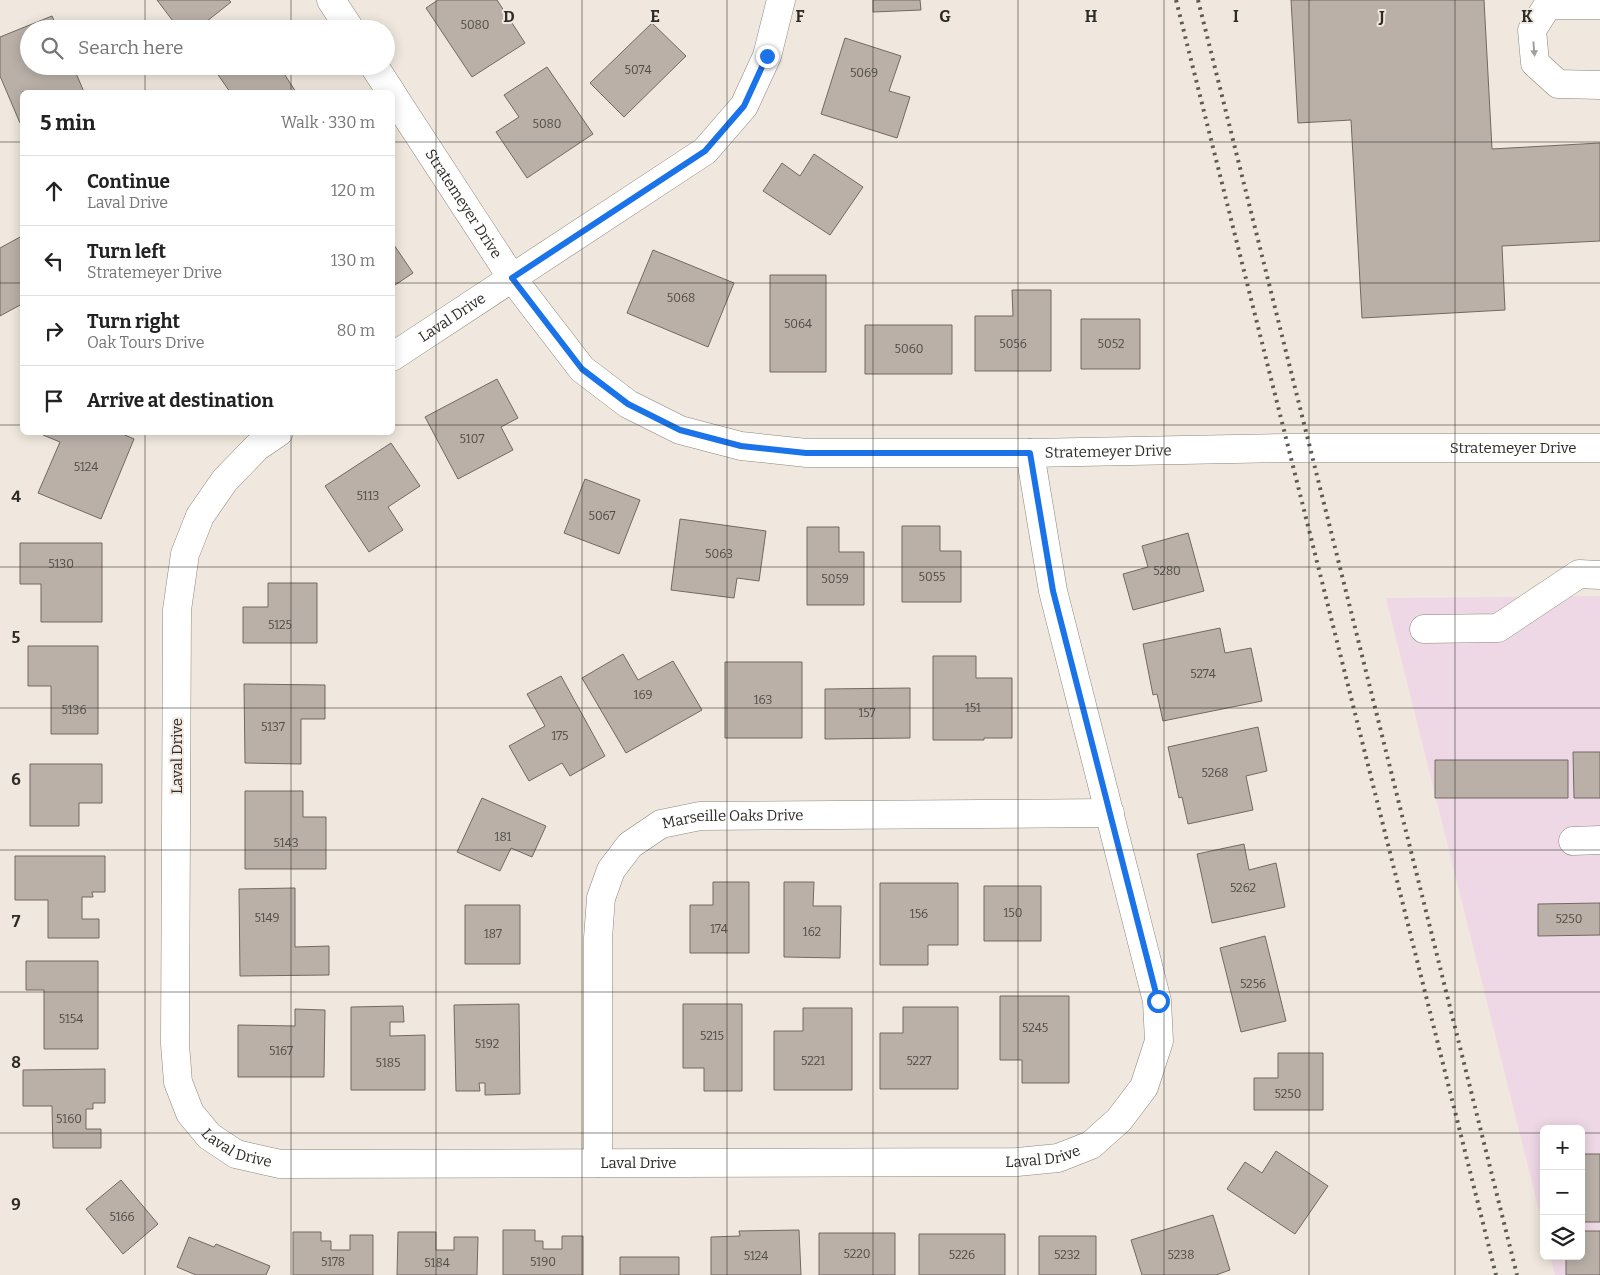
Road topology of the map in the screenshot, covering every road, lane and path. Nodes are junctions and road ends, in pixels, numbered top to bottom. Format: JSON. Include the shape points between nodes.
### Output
{"nodes":[{"id":1,"x":331,"y":0,"type":"edge"},
{"id":2,"x":782,"y":0,"type":"edge"},
{"id":3,"x":1600,"y":5,"type":"edge"},
{"id":4,"x":344,"y":20,"type":"edge"},
{"id":5,"x":380,"y":75,"type":"edge"},
{"id":6,"x":1600,"y":85,"type":"edge"},
{"id":7,"x":390,"y":90,"type":"edge"},
{"id":8,"x":395,"y":98,"type":"edge"},
{"id":9,"x":512,"y":278,"type":"junction"},
{"id":10,"x":395,"y":355,"type":"edge"},
{"id":11,"x":275,"y":435,"type":"edge"},
{"id":12,"x":1600,"y":448,"type":"edge"},
{"id":13,"x":1030,"y":453,"type":"junction"},
{"id":14,"x":1600,"y":575,"type":"edge"},
{"id":15,"x":1424,"y":629,"type":"dead end"},
{"id":16,"x":1110,"y":813,"type":"junction"},
{"id":17,"x":1600,"y":840,"type":"edge"},
{"id":18,"x":1573,"y":841,"type":"dead end"},
{"id":19,"x":598,"y":1163,"type":"junction"}],
"edges":[{"from":1,"to":4,"type":"street"},
{"from":2,"to":9,"type":"street","name":"Laval Drive","via":[[767,56],[744,106],[705,151]]},
{"from":3,"to":6,"type":"street","one_way":true,"via":[[1548,5],[1532,30],[1535,63],[1558,84]]},
{"from":5,"to":7,"type":"street","name":"Stratemeyer Drive"},
{"from":8,"to":9,"type":"street","name":"Stratemeyer Drive"},
{"from":9,"to":10,"type":"street","name":"Laval Drive"},
{"from":9,"to":13,"type":"street","name":"Stratemeyer Drive","via":[[582,369],[628,404],[680,430],[741,446],[806,453]]},
{"from":11,"to":19,"type":"street","name":"Laval Drive","via":[[225,480],[200,516],[185,554],[177,610],[176,1044],[178,1082],[190,1113],[209,1136],[236,1154],[280,1164]]},
{"from":12,"to":13,"type":"street","name":"Stratemeyer Drive","via":[[1288,448]]},
{"from":13,"to":16,"type":"street","name":"Laval Drive","via":[[1053,591]]},
{"from":14,"to":15,"type":"street","via":[[1579,574],[1498,628]]},
{"from":16,"to":19,"type":"street","name":"Marseille Oaks Drive","via":[[700,816],[661,824],[630,845],[612,870],[601,898],[598,938]]},
{"from":16,"to":19,"type":"street","name":"Laval Drive","via":[[1158,1001],[1159,1041],[1144,1087],[1119,1120],[1091,1145],[1058,1158],[1017,1162]]},
{"from":17,"to":18,"type":"street"}]}
